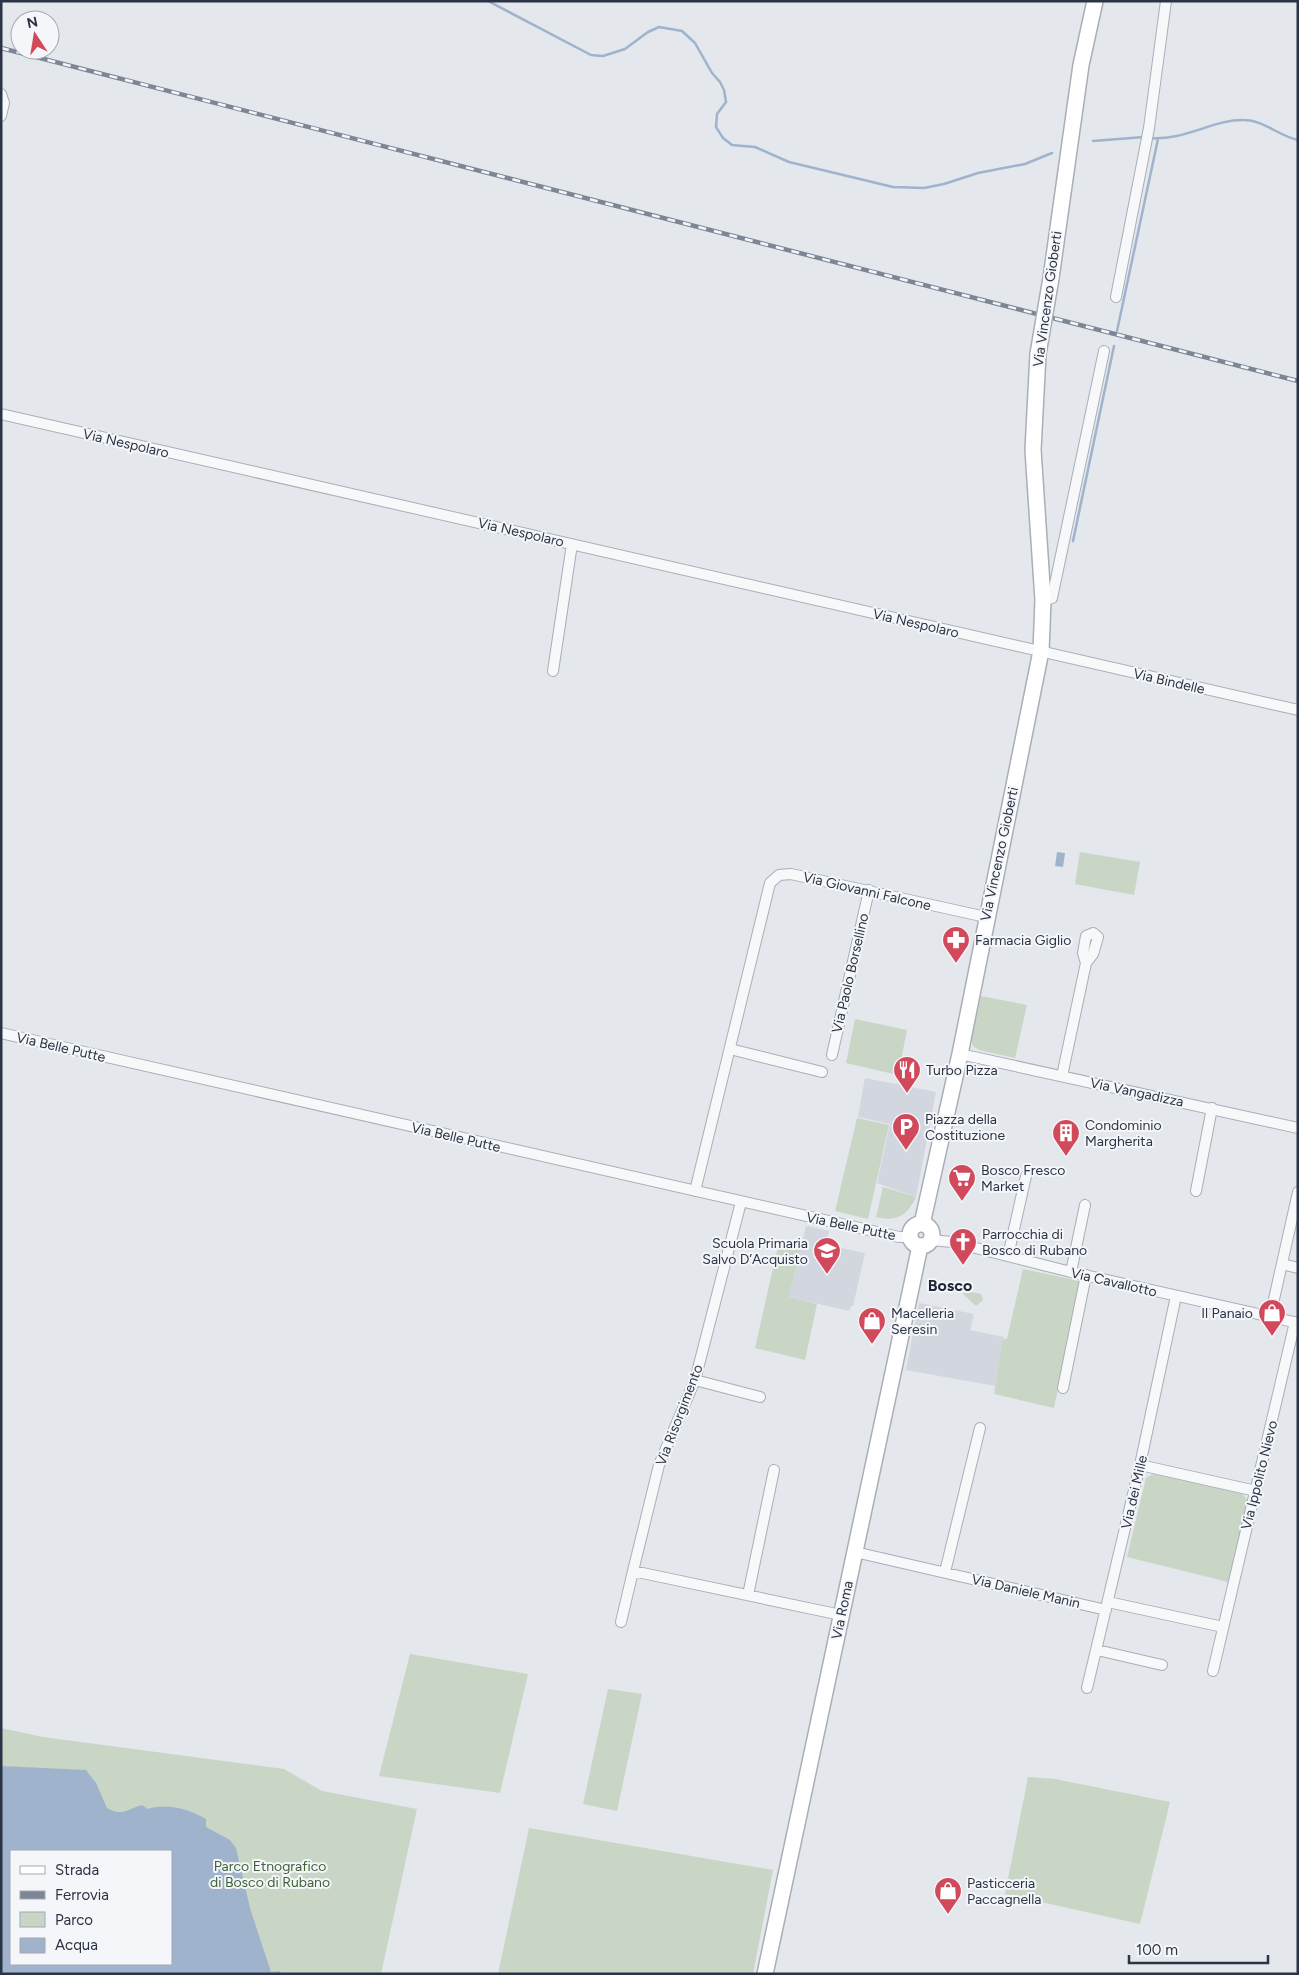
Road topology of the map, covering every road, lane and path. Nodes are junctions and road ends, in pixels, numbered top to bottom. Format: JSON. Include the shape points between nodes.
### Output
{"nodes":[{"id":1,"x":1095,"y":1,"type":"edge"},
{"id":2,"x":1166,"y":1,"type":"edge"},
{"id":3,"x":1,"y":94,"type":"edge"},
{"id":4,"x":1,"y":116,"type":"edge"},
{"id":5,"x":1116,"y":297,"type":"dead end"},
{"id":6,"x":1104,"y":350,"type":"dead end"},
{"id":7,"x":1,"y":414,"type":"edge"},
{"id":8,"x":572,"y":544,"type":"junction"},
{"id":9,"x":1043,"y":600,"type":"junction"},
{"id":10,"x":1041,"y":651,"type":"junction"},
{"id":11,"x":552,"y":672,"type":"dead end"},
{"id":12,"x":1298,"y":710,"type":"edge"},
{"id":13,"x":868,"y":890,"type":"junction"},
{"id":14,"x":986,"y":917,"type":"junction"},
{"id":15,"x":1086,"y":963,"type":"dead end"},
{"id":16,"x":1,"y":1033,"type":"edge"},
{"id":17,"x":730,"y":1049,"type":"junction"},
{"id":18,"x":960,"y":1054,"type":"junction"},
{"id":19,"x":832,"y":1056,"type":"dead end"},
{"id":20,"x":822,"y":1072,"type":"dead end"},
{"id":21,"x":1062,"y":1076,"type":"junction"},
{"id":22,"x":1212,"y":1108,"type":"junction"},
{"id":23,"x":1298,"y":1128,"type":"edge"},
{"id":24,"x":1026,"y":1176,"type":"dead end"},
{"id":25,"x":695,"y":1191,"type":"junction"},
{"id":26,"x":1196,"y":1191,"type":"dead end"},
{"id":27,"x":1298,"y":1192,"type":"edge"},
{"id":28,"x":741,"y":1202,"type":"junction"},
{"id":29,"x":1085,"y":1205,"type":"dead end"},
{"id":30,"x":920,"y":1241,"type":"junction"},
{"id":31,"x":1008,"y":1256,"type":"junction"},
{"id":32,"x":1282,"y":1264,"type":"junction"},
{"id":33,"x":1298,"y":1268,"type":"edge"},
{"id":34,"x":1071,"y":1272,"type":"junction"},
{"id":35,"x":1086,"y":1275,"type":"junction"},
{"id":36,"x":1176,"y":1296,"type":"junction"},
{"id":37,"x":1270,"y":1317,"type":"junction"},
{"id":38,"x":1296,"y":1323,"type":"edge"},
{"id":39,"x":695,"y":1380,"type":"junction"},
{"id":40,"x":1063,"y":1388,"type":"dead end"},
{"id":41,"x":760,"y":1397,"type":"dead end"},
{"id":42,"x":980,"y":1428,"type":"dead end"},
{"id":43,"x":1140,"y":1465,"type":"junction"},
{"id":44,"x":774,"y":1470,"type":"dead end"},
{"id":45,"x":1256,"y":1491,"type":"junction"},
{"id":46,"x":855,"y":1552,"type":"junction"},
{"id":47,"x":633,"y":1571,"type":"junction"},
{"id":48,"x":945,"y":1572,"type":"junction"},
{"id":49,"x":748,"y":1595,"type":"junction"},
{"id":50,"x":1107,"y":1606,"type":"junction"},
{"id":51,"x":841,"y":1615,"type":"junction"},
{"id":52,"x":621,"y":1622,"type":"dead end"},
{"id":53,"x":1224,"y":1627,"type":"junction"},
{"id":54,"x":1097,"y":1650,"type":"junction"},
{"id":55,"x":1162,"y":1665,"type":"dead end"},
{"id":56,"x":1213,"y":1671,"type":"dead end"},
{"id":57,"x":1087,"y":1688,"type":"dead end"},
{"id":58,"x":765,"y":1974,"type":"edge"}],
"edges":[{"from":1,"to":9,"type":"street","name":"Via Vincenzo Gioberti","bridge":true,"via":[[1081,65],[1038,354],[1033,450]]},
{"from":2,"to":5,"type":"street","via":[[1149,128]]},
{"from":3,"to":4,"type":"street","via":[[4,103]]},
{"from":6,"to":9,"type":"street","via":[[1052,598]]},
{"from":7,"to":8,"type":"street","name":"Via Nespolaro"},
{"from":8,"to":10,"type":"street","name":"Via Nespolaro"},
{"from":8,"to":11,"type":"street"},
{"from":9,"to":10,"type":"street","name":"Via Vincenzo Gioberti"},
{"from":10,"to":12,"type":"street","name":"Via Bindelle"},
{"from":10,"to":14,"type":"street","name":"Via Vincenzo Gioberti"},
{"from":13,"to":14,"type":"street","name":"Via Giovanni Falcone"},
{"from":13,"to":17,"type":"street","name":"Via Giovanni Falcone","via":[[791,874],[779,875],[770,883]]},
{"from":13,"to":19,"type":"street","name":"Via Paolo Borsellino"},
{"from":14,"to":18,"type":"street","name":"Via Vincenzo Gioberti"},
{"from":15,"to":21,"type":"street"},
{"from":16,"to":25,"type":"street","name":"Via Belle Putte"},
{"from":17,"to":20,"type":"street"},
{"from":17,"to":25,"type":"street","name":"Via Giovanni Falcone"},
{"from":18,"to":21,"type":"street","name":"Via Vangadizza"},
{"from":18,"to":30,"type":"street","name":"Via Vincenzo Gioberti","via":[[922,1224],[931,1230]]},
{"from":21,"to":22,"type":"street","name":"Via Vangadizza"},
{"from":22,"to":23,"type":"street","name":"Via Vangadizza"},
{"from":22,"to":26,"type":"street"},
{"from":24,"to":31,"type":"street"},
{"from":25,"to":28,"type":"street","name":"Via Belle Putte"},
{"from":27,"to":32,"type":"street"},
{"from":28,"to":30,"type":"street","name":"Via Belle Putte"},
{"from":28,"to":39,"type":"street","name":"Via Risorgimento"},
{"from":29,"to":34,"type":"street"},
{"from":30,"to":31,"type":"street","name":"Via Cavallotto","via":[[952,1242]]},
{"from":30,"to":46,"type":"street","name":"Via Roma"},
{"from":31,"to":34,"type":"street","name":"Via Cavallotto"},
{"from":32,"to":33,"type":"street"},
{"from":32,"to":37,"type":"street"},
{"from":34,"to":35,"type":"street","name":"Via Cavallotto"},
{"from":35,"to":36,"type":"street","name":"Via Cavallotto"},
{"from":35,"to":40,"type":"street"},
{"from":36,"to":37,"type":"street","name":"Via Cavallotto"},
{"from":36,"to":43,"type":"street","name":"Via dei Mille"},
{"from":37,"to":38,"type":"street","name":"Via Cavallotto"},
{"from":38,"to":45,"type":"street","name":"Via Ippolito Nievo"},
{"from":39,"to":41,"type":"street"},
{"from":39,"to":47,"type":"street","name":"Via Risorgimento","via":[[659,1465]]},
{"from":42,"to":48,"type":"street"},
{"from":43,"to":45,"type":"street"},
{"from":43,"to":50,"type":"street","name":"Via dei Mille"},
{"from":44,"to":49,"type":"street"},
{"from":45,"to":53,"type":"street","name":"Via Ippolito Nievo"},
{"from":46,"to":48,"type":"street","name":"Via Daniele Manin"},
{"from":46,"to":51,"type":"street","name":"Via Roma"},
{"from":47,"to":49,"type":"street"},
{"from":47,"to":52,"type":"street","name":"Via Risorgimento"},
{"from":48,"to":50,"type":"street","name":"Via Daniele Manin"},
{"from":49,"to":51,"type":"street"},
{"from":50,"to":53,"type":"street"},
{"from":50,"to":54,"type":"street","name":"Via dei Mille"},
{"from":51,"to":58,"type":"street","name":"Via Roma"},
{"from":53,"to":56,"type":"street","name":"Via Ippolito Nievo"},
{"from":54,"to":55,"type":"street"},
{"from":54,"to":57,"type":"street","name":"Via dei Mille"}]}
